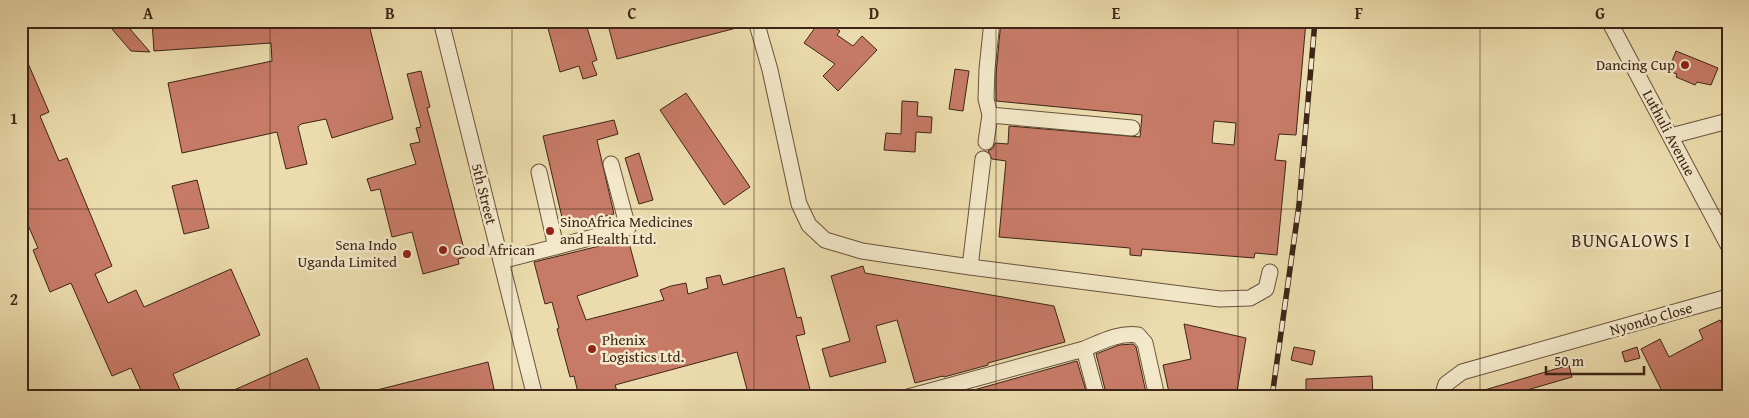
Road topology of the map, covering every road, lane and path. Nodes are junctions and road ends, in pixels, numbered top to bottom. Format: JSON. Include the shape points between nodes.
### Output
{"nodes":[{"id":1,"x":441,"y":21,"type":"edge"},
{"id":2,"x":756,"y":21,"type":"edge"},
{"id":3,"x":992,"y":21,"type":"edge"},
{"id":4,"x":1609,"y":21,"type":"edge"},
{"id":5,"x":990,"y":115,"type":"junction"},
{"id":6,"x":1728,"y":121,"type":"edge"},
{"id":7,"x":1132,"y":128,"type":"dead end"},
{"id":8,"x":1671,"y":136,"type":"junction"},
{"id":9,"x":986,"y":142,"type":"dead end"},
{"id":10,"x":983,"y":158,"type":"dead end"},
{"id":11,"x":611,"y":164,"type":"dead end"},
{"id":12,"x":539,"y":172,"type":"dead end"},
{"id":13,"x":1728,"y":245,"type":"edge"},
{"id":14,"x":556,"y":247,"type":"junction"},
{"id":15,"x":501,"y":260,"type":"junction"},
{"id":16,"x":970,"y":267,"type":"junction"},
{"id":17,"x":1270,"y":272,"type":"dead end"},
{"id":18,"x":1728,"y":297,"type":"edge"},
{"id":19,"x":1084,"y":349,"type":"junction"},
{"id":20,"x":935,"y":393,"type":"edge"},
{"id":21,"x":535,"y":397,"type":"edge"},
{"id":22,"x":908,"y":397,"type":"edge"},
{"id":23,"x":1097,"y":397,"type":"edge"},
{"id":24,"x":1158,"y":397,"type":"edge"},
{"id":25,"x":1442,"y":397,"type":"edge"}],
"edges":[{"from":1,"to":15,"type":"street","name":"5th Street"},
{"from":2,"to":16,"type":"street","via":[[799,204],[809,225],[825,240],[862,251]]},
{"from":3,"to":5,"type":"street","via":[[986,99]]},
{"from":4,"to":8,"type":"street","name":"Luthuli Avenue"},
{"from":5,"to":7,"type":"street"},
{"from":5,"to":9,"type":"street"},
{"from":6,"to":8,"type":"street"},
{"from":8,"to":13,"type":"street","name":"Luthuli Avenue"},
{"from":10,"to":16,"type":"street"},
{"from":11,"to":14,"type":"street","via":[[628,228]]},
{"from":12,"to":14,"type":"street"},
{"from":14,"to":15,"type":"street"},
{"from":15,"to":21,"type":"street","name":"5th Street"},
{"from":16,"to":17,"type":"street","via":[[1220,299],[1250,298],[1266,289]]},
{"from":18,"to":25,"type":"street","name":"Nyondo Close","via":[[1462,372],[1446,384]]},
{"from":19,"to":20,"type":"street"},
{"from":19,"to":23,"type":"street"},
{"from":19,"to":24,"type":"street","via":[[1114,337],[1138,334],[1145,342]]},
{"from":20,"to":22,"type":"street"}]}
